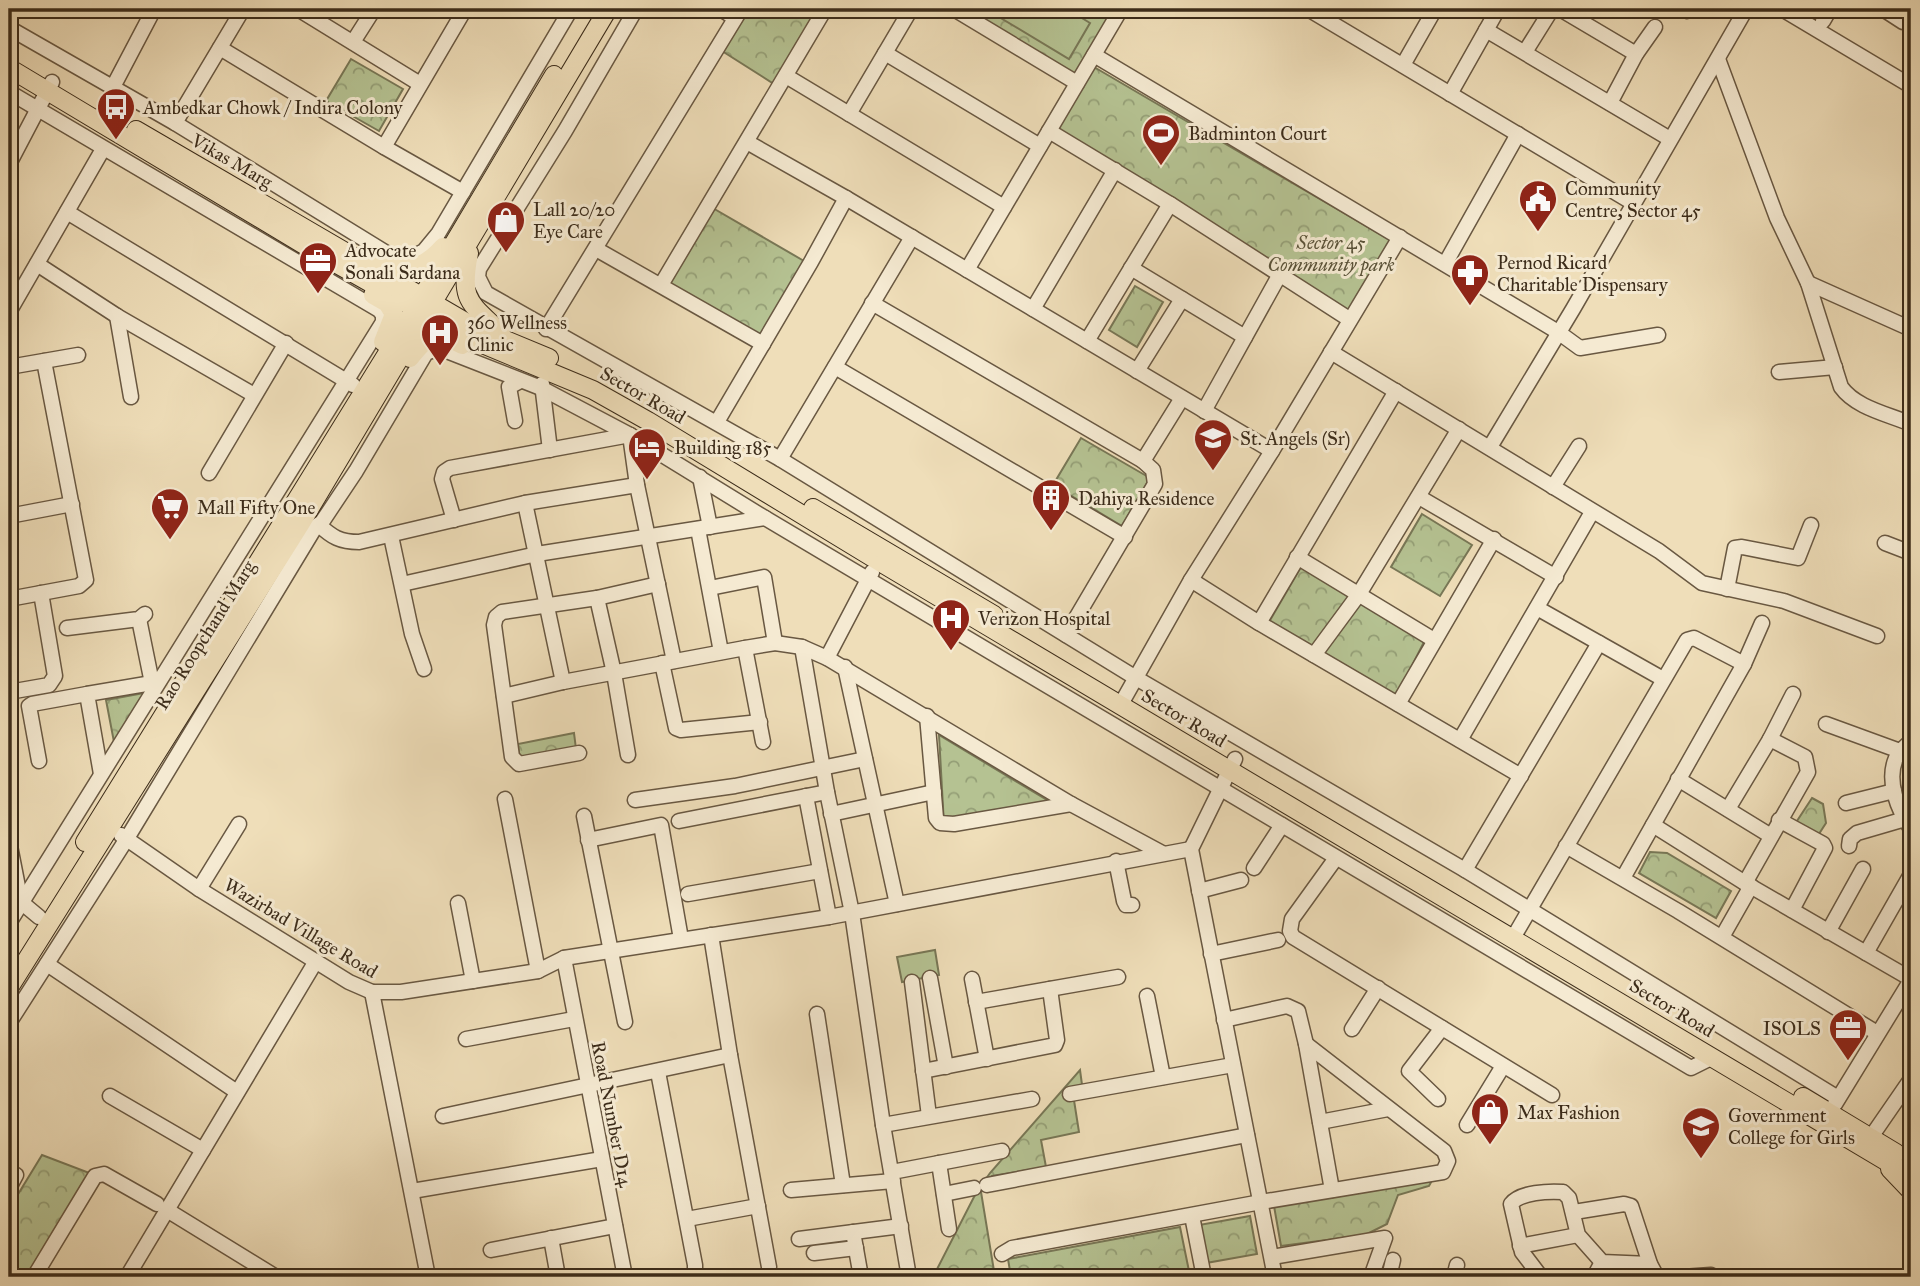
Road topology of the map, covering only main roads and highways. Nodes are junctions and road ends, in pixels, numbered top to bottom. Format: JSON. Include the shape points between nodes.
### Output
{"nodes":[{"id":1,"x":594,"y":9,"type":"edge"},
{"id":2,"x":608,"y":9,"type":"edge"},
{"id":3,"x":9,"y":56,"type":"edge"},
{"id":4,"x":9,"y":68,"type":"edge"},
{"id":5,"x":50,"y":86,"type":"junction"},
{"id":6,"x":468,"y":232,"type":"junction"},
{"id":7,"x":322,"y":250,"type":"junction"},
{"id":8,"x":424,"y":306,"type":"junction"},
{"id":9,"x":504,"y":347,"type":"junction"},
{"id":10,"x":372,"y":385,"type":"junction"},
{"id":11,"x":885,"y":557,"type":"junction"},
{"id":12,"x":188,"y":690,"type":"junction"},
{"id":13,"x":1516,"y":933,"type":"junction"},
{"id":14,"x":9,"y":966,"type":"edge"},
{"id":15,"x":9,"y":988,"type":"edge"},
{"id":16,"x":1831,"y":1112,"type":"junction"},
{"id":17,"x":1878,"y":1146,"type":"junction"},
{"id":18,"x":1911,"y":1150,"type":"edge"},
{"id":19,"x":1911,"y":1162,"type":"edge"},
{"id":20,"x":1911,"y":1176,"type":"edge"},
{"id":21,"x":1911,"y":1191,"type":"edge"}],
"edges":[{"from":1,"to":6,"type":"main road"},
{"from":2,"to":6,"type":"main road"},
{"from":3,"to":5,"type":"main road","name":"Vikas Marg"},
{"from":4,"to":5,"type":"main road","name":"Vikas Marg"},
{"from":5,"to":7,"type":"main road","name":"Vikas Marg"},
{"from":6,"to":7,"type":"main road","via":[[432,260],[404,268],[347,242]]},
{"from":6,"to":8,"type":"main road","name":"Rao Roopchand Marg"},
{"from":6,"to":9,"type":"main road","via":[[465,294]]},
{"from":7,"to":8,"type":"main road","name":"Vikas Marg"},
{"from":7,"to":10,"type":"main road","via":[[335,272],[387,303],[394,314],[372,365]]},
{"from":8,"to":9,"type":"main road","name":"Sector Road","via":[[474,327]]},
{"from":8,"to":10,"type":"main road","name":"Rao Roopchand Marg"},
{"from":9,"to":10,"type":"main road","via":[[484,352],[435,335]]},
{"from":9,"to":11,"type":"main road","name":"Sector Road","via":[[593,390]]},
{"from":9,"to":11,"type":"main road","name":"Sector Road","via":[[580,371],[613,388]]},
{"from":10,"to":12,"type":"main road","name":"Rao Roopchand Marg"},
{"from":10,"to":12,"type":"main road","name":"Rao Roopchand Marg","via":[[312,525]]},
{"from":11,"to":13,"type":"main road","name":"Sector Road"},
{"from":12,"to":14,"type":"main road","name":"Rao Roopchand Marg"},
{"from":12,"to":15,"type":"main road","name":"Rao Roopchand Marg"},
{"from":13,"to":16,"type":"main road","name":"Sector Road"},
{"from":13,"to":16,"type":"main road","name":"Sector Road","via":[[1713,1057]]},
{"from":16,"to":17,"type":"main road","name":"Sector Road"},
{"from":16,"to":17,"type":"main road","name":"Sector Road"},
{"from":17,"to":18,"type":"main road","via":[[1891,1142]]},
{"from":17,"to":19,"type":"main road","name":"Sector Road"},
{"from":17,"to":20,"type":"main road","name":"Sector Road"},
{"from":17,"to":21,"type":"main road","via":[[1890,1169]]}]}
